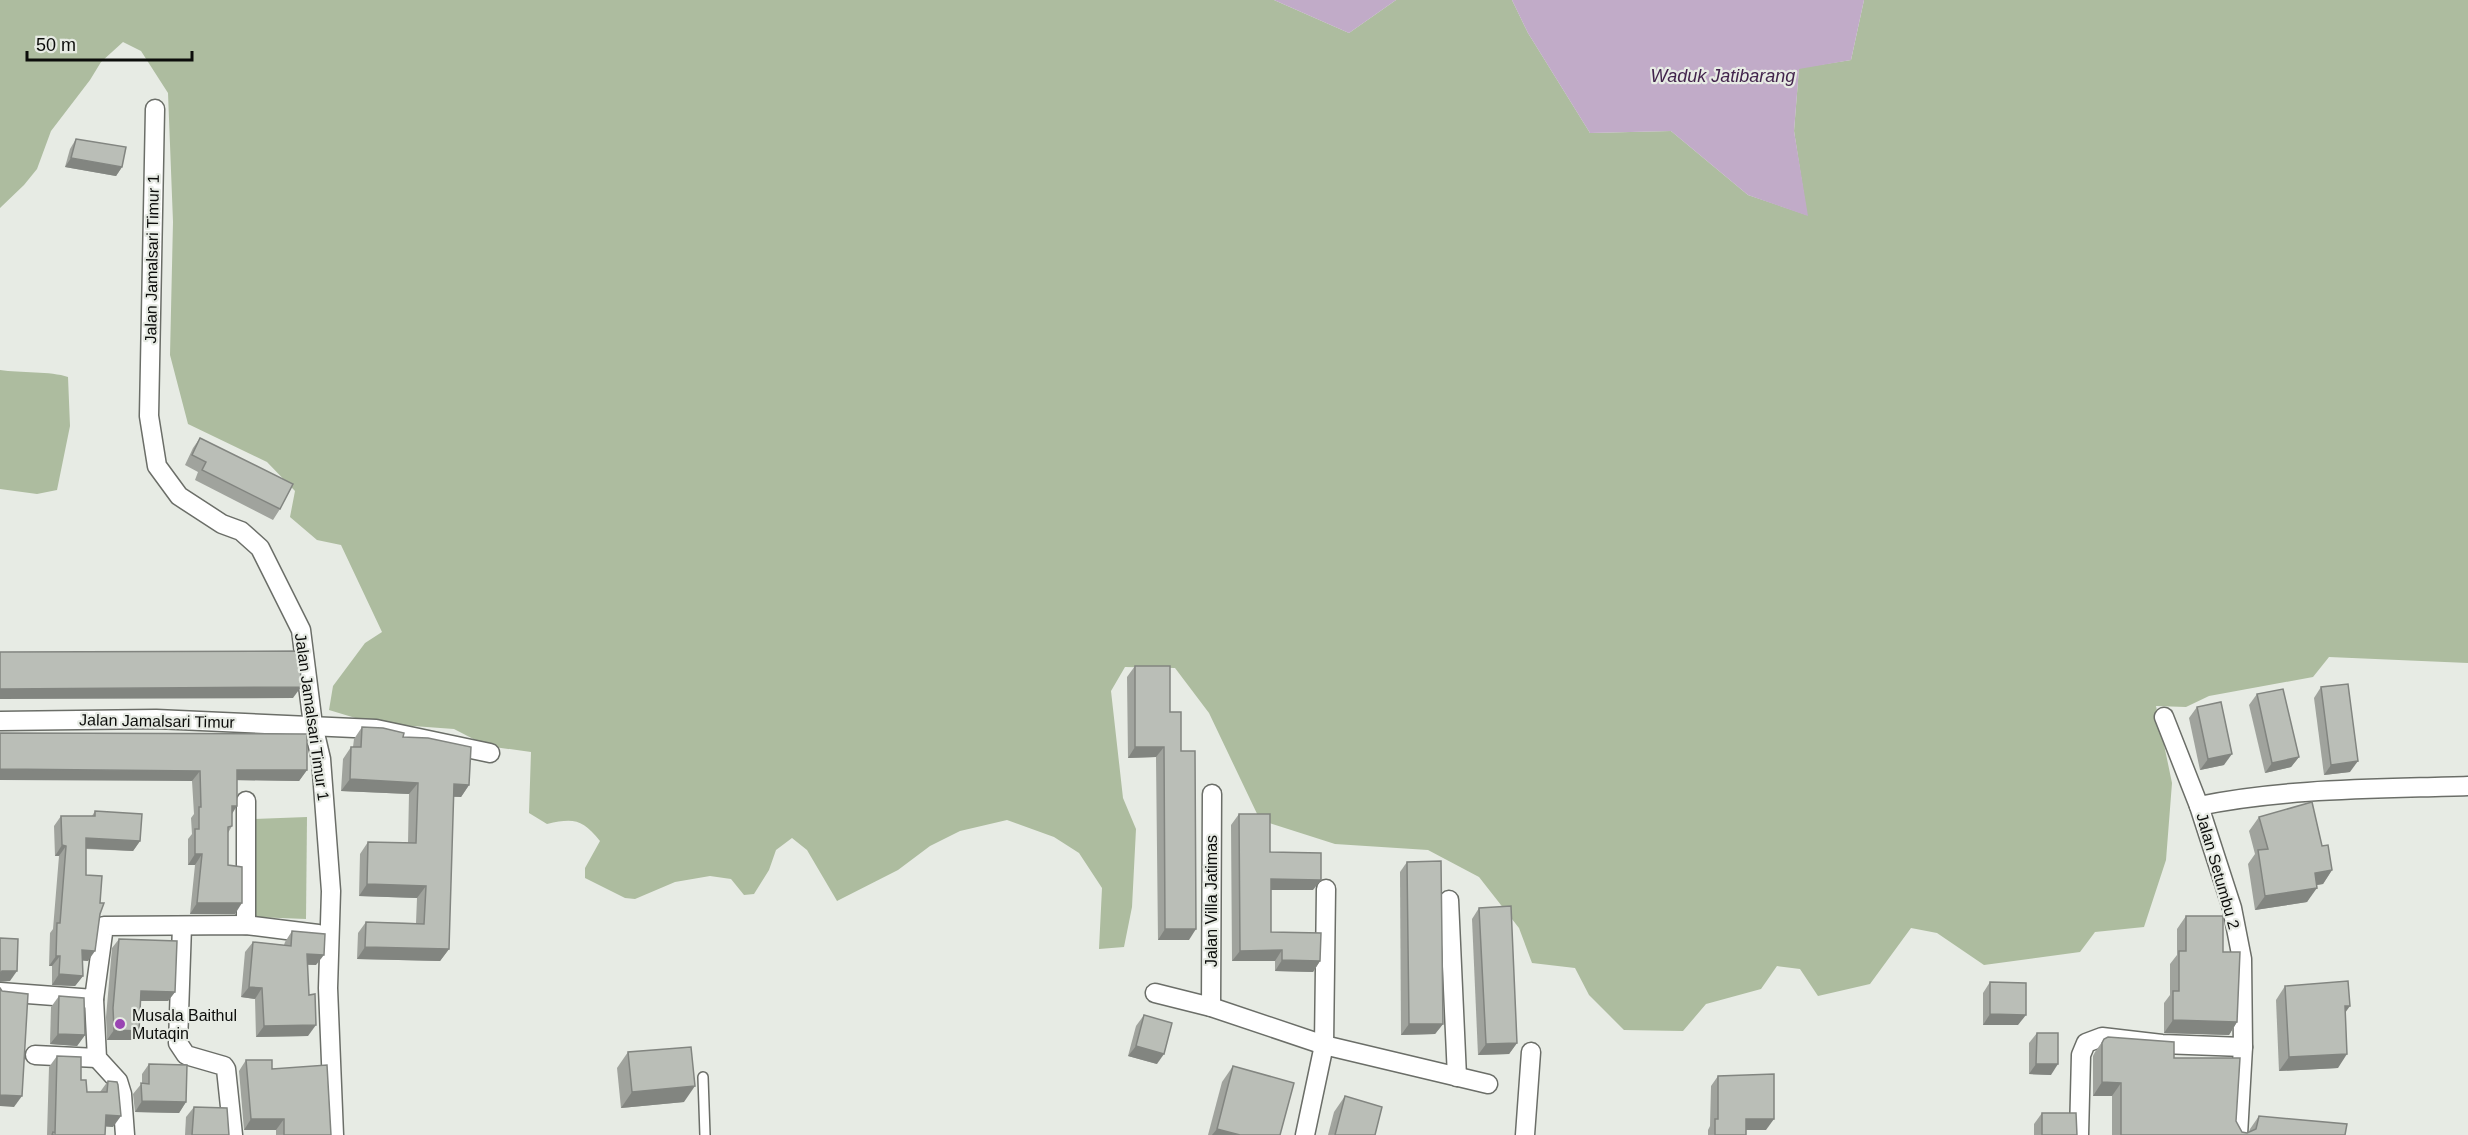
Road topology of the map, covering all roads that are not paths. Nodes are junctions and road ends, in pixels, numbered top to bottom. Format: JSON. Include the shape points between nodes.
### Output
{"nodes":[{"id":1,"x":154,"y":110,"type":"dead end"},
{"id":2,"x":2164,"y":717,"type":"dead end"},
{"id":3,"x":0,"y":721,"type":"edge"},
{"id":4,"x":313,"y":725,"type":"junction"},
{"id":5,"x":490,"y":753,"type":"dead end"},
{"id":6,"x":2468,"y":786,"type":"edge"},
{"id":7,"x":1212,"y":794,"type":"dead end"},
{"id":8,"x":246,"y":801,"type":"dead end"},
{"id":9,"x":2199,"y":806,"type":"junction"},
{"id":10,"x":1326,"y":889,"type":"dead end"},
{"id":11,"x":1449,"y":900,"type":"dead end"},
{"id":12,"x":246,"y":925,"type":"junction"},
{"id":13,"x":182,"y":926,"type":"junction"},
{"id":14,"x":329,"y":935,"type":"junction"},
{"id":15,"x":0,"y":992,"type":"edge"},
{"id":16,"x":1155,"y":993,"type":"dead end"},
{"id":17,"x":94,"y":999,"type":"junction"},
{"id":18,"x":1211,"y":1007,"type":"junction"},
{"id":19,"x":1324,"y":1045,"type":"junction"},
{"id":20,"x":2243,"y":1047,"type":"junction"},
{"id":21,"x":1531,"y":1052,"type":"dead end"},
{"id":22,"x":35,"y":1055,"type":"dead end"},
{"id":23,"x":97,"y":1058,"type":"junction"},
{"id":24,"x":703,"y":1077,"type":"dead end"},
{"id":25,"x":1458,"y":1077,"type":"junction"},
{"id":26,"x":1488,"y":1084,"type":"dead end"},
{"id":27,"x":125,"y":1135,"type":"edge"},
{"id":28,"x":233,"y":1135,"type":"edge"},
{"id":29,"x":334,"y":1135,"type":"edge"},
{"id":30,"x":705,"y":1135,"type":"edge"},
{"id":31,"x":1305,"y":1135,"type":"edge"},
{"id":32,"x":1525,"y":1135,"type":"edge"},
{"id":33,"x":2079,"y":1135,"type":"edge"},
{"id":34,"x":2238,"y":1135,"type":"edge"}],
"edges":[{"from":1,"to":4,"type":"street","name":"Jalan Jamalsari Timur 1","via":[[149,416],[158,466],[179,496],[222,524],[242,531],[260,548],[301,630]]},
{"from":2,"to":9,"type":"street"},
{"from":3,"to":4,"type":"street","name":"Jalan Jamalsari Timur","via":[[156,719]]},
{"from":4,"to":5,"type":"street","name":"Jalan Jamalsari Timur","via":[[376,729]]},
{"from":4,"to":14,"type":"street","name":"Jalan Jamalsari Timur 1","via":[[321,759],[331,891]]},
{"from":6,"to":9,"type":"street","name":"Jalan Setumbu 2","via":[[2234,798]]},
{"from":7,"to":18,"type":"street","name":"Jalan Villa Jatimas"},
{"from":8,"to":12,"type":"street"},
{"from":9,"to":20,"type":"street","name":"Jalan Setumbu 2","via":[[2232,908],[2242,959]]},
{"from":10,"to":19,"type":"street"},
{"from":11,"to":25,"type":"street"},
{"from":12,"to":13,"type":"street"},
{"from":12,"to":14,"type":"street"},
{"from":13,"to":17,"type":"street","via":[[104,926]]},
{"from":13,"to":28,"type":"street","via":[[178,1043],[186,1055],[226,1069]]},
{"from":14,"to":29,"type":"street","name":"Jalan Jamalsari Timur 1"},
{"from":15,"to":17,"type":"street"},
{"from":16,"to":18,"type":"street"},
{"from":17,"to":23,"type":"street"},
{"from":18,"to":19,"type":"street"},
{"from":19,"to":25,"type":"street"},
{"from":19,"to":31,"type":"street"},
{"from":20,"to":33,"type":"street","via":[[2102,1037],[2086,1043],[2081,1055]]},
{"from":20,"to":34,"type":"street","name":"Jalan Setumbu 2"},
{"from":21,"to":32,"type":"street"},
{"from":22,"to":23,"type":"street"},
{"from":23,"to":27,"type":"street","via":[[118,1081]]},
{"from":24,"to":30,"type":"lane"},
{"from":25,"to":26,"type":"street"}]}
